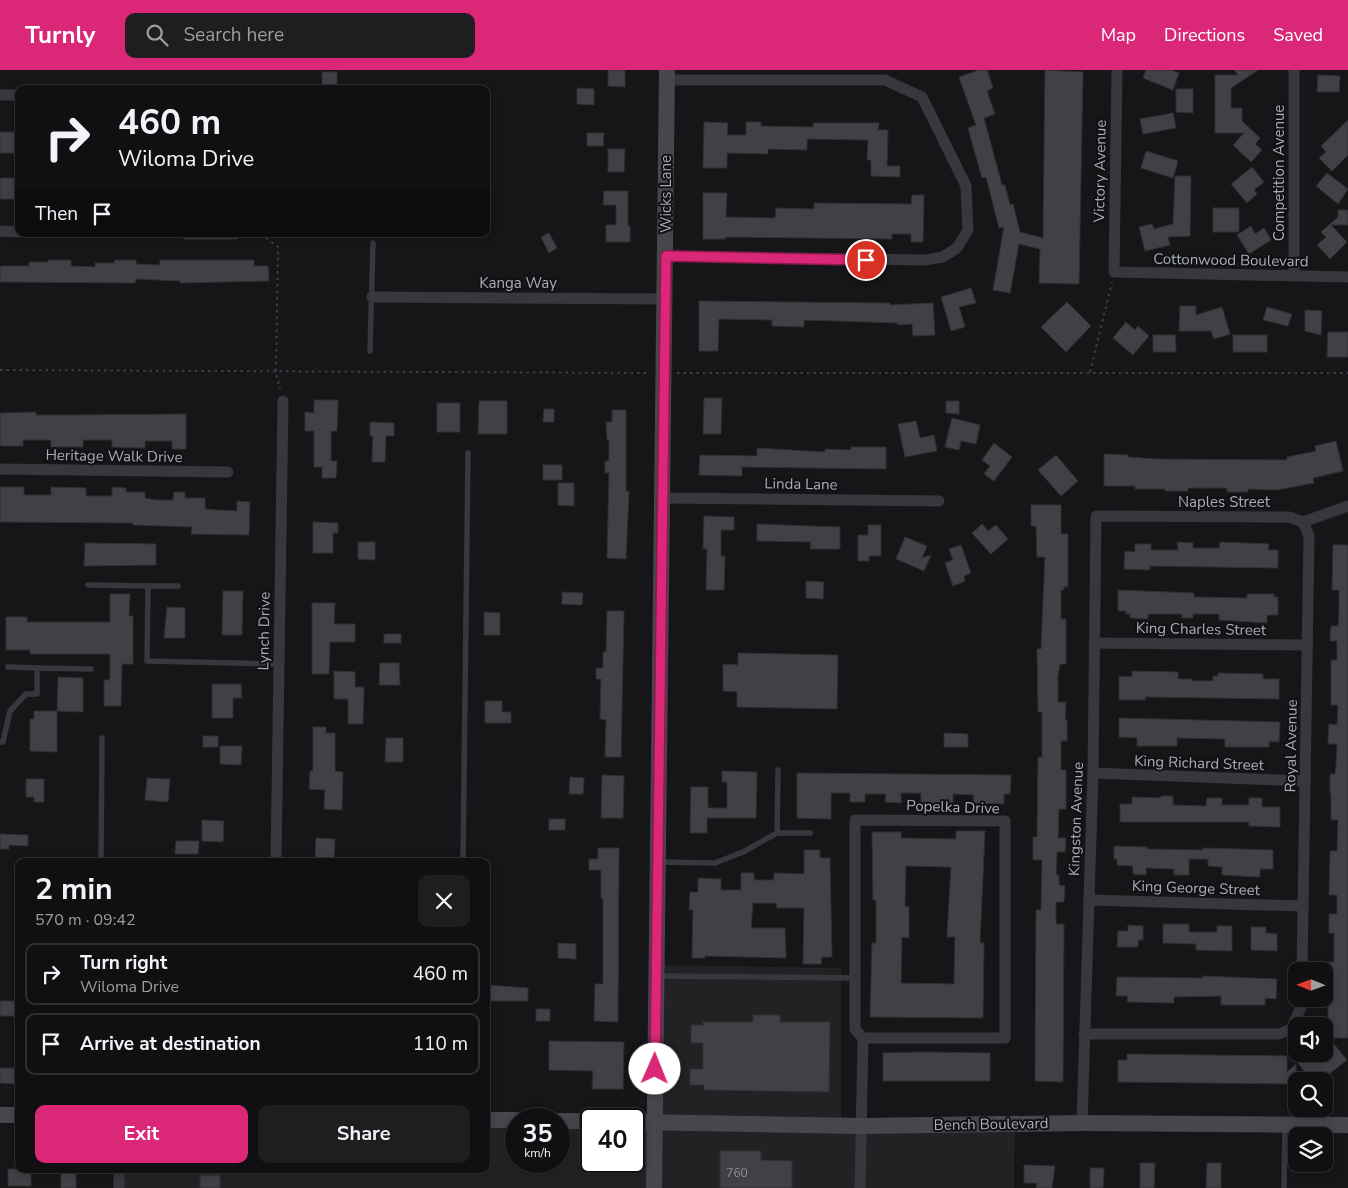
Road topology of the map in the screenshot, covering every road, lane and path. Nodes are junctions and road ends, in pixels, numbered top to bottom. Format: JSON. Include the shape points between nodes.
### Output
{"nodes":[{"id":1,"x":1117,"y":70,"type":"edge"},
{"id":2,"x":1294,"y":70,"type":"edge"},
{"id":3,"x":667,"y":75,"type":"edge"},
{"id":4,"x":0,"y":95,"type":"edge"},
{"id":5,"x":15,"y":95,"type":"edge"},
{"id":6,"x":0,"y":231,"type":"edge"},
{"id":7,"x":15,"y":232,"type":"edge"},
{"id":8,"x":265,"y":237,"type":"edge"},
{"id":9,"x":372,"y":243,"type":"dead end"},
{"id":10,"x":666,"y":256,"type":"junction"},
{"id":11,"x":1114,"y":272,"type":"junction"},
{"id":12,"x":1294,"y":276,"type":"junction"},
{"id":13,"x":1348,"y":277,"type":"edge"},
{"id":14,"x":372,"y":297,"type":"junction"},
{"id":15,"x":665,"y":299,"type":"junction"},
{"id":16,"x":370,"y":351,"type":"dead end"},
{"id":17,"x":1090,"y":372,"type":"dead end"},
{"id":18,"x":283,"y":401,"type":"joint"},
{"id":19,"x":468,"y":453,"type":"dead end"},
{"id":20,"x":0,"y":469,"type":"edge"},
{"id":21,"x":228,"y":472,"type":"dead end"},
{"id":22,"x":663,"y":498,"type":"junction"},
{"id":23,"x":939,"y":501,"type":"dead end"},
{"id":24,"x":1348,"y":506,"type":"edge"},
{"id":25,"x":1096,"y":516,"type":"joint"},
{"id":26,"x":1302,"y":522,"type":"junction"},
{"id":27,"x":88,"y":585,"type":"dead end"},
{"id":28,"x":148,"y":586,"type":"junction"},
{"id":29,"x":178,"y":586,"type":"dead end"},
{"id":30,"x":1094,"y":643,"type":"junction"},
{"id":31,"x":1307,"y":645,"type":"junction"},
{"id":32,"x":279,"y":664,"type":"junction"},
{"id":33,"x":8,"y":667,"type":"dead end"},
{"id":34,"x":37,"y":668,"type":"junction"},
{"id":35,"x":91,"y":669,"type":"dead end"},
{"id":36,"x":102,"y":738,"type":"dead end"},
{"id":37,"x":0,"y":742,"type":"edge"},
{"id":38,"x":778,"y":770,"type":"dead end"},
{"id":39,"x":1092,"y":774,"type":"junction"},
{"id":40,"x":1305,"y":781,"type":"junction"},
{"id":41,"x":777,"y":833,"type":"junction"},
{"id":42,"x":810,"y":833,"type":"dead end"},
{"id":43,"x":101,"y":858,"type":"edge"},
{"id":44,"x":276,"y":858,"type":"edge"},
{"id":45,"x":463,"y":858,"type":"edge"},
{"id":46,"x":658,"y":862,"type":"junction"},
{"id":47,"x":1088,"y":900,"type":"junction"},
{"id":48,"x":1303,"y":906,"type":"junction"},
{"id":49,"x":1302,"y":962,"type":"edge"},
{"id":50,"x":656,"y":976,"type":"junction"},
{"id":51,"x":855,"y":978,"type":"junction"},
{"id":52,"x":1300,"y":1008,"type":"edge"},
{"id":53,"x":1084,"y":1034,"type":"junction"},
{"id":54,"x":863,"y":1038,"type":"junction"},
{"id":55,"x":0,"y":1114,"type":"edge"},
{"id":56,"x":15,"y":1115,"type":"edge"},
{"id":57,"x":490,"y":1120,"type":"edge"},
{"id":58,"x":505,"y":1120,"type":"edge"},
{"id":59,"x":645,"y":1122,"type":"edge"},
{"id":60,"x":654,"y":1122,"type":"junction"},
{"id":61,"x":1082,"y":1123,"type":"junction"},
{"id":62,"x":1285,"y":1125,"type":"junction"},
{"id":63,"x":1348,"y":1125,"type":"edge"},
{"id":64,"x":860,"y":1126,"type":"junction"},
{"id":65,"x":119,"y":1173,"type":"edge"},
{"id":66,"x":119,"y":1188,"type":"edge"},
{"id":67,"x":654,"y":1188,"type":"edge"},
{"id":68,"x":860,"y":1188,"type":"edge"},
{"id":69,"x":1284,"y":1188,"type":"edge"}],
"edges":[{"from":1,"to":11,"type":"street","name":"Victory Avenue"},
{"from":2,"to":12,"type":"street","name":"Competition Avenue"},
{"from":3,"to":10,"type":"street","name":"Wicks Lane"},
{"from":3,"to":10,"type":"street","via":[[884,80],[922,97],[966,186],[968,230],[957,248],[943,258],[926,260]]},
{"from":4,"to":5,"type":"street"},
{"from":6,"to":7,"type":"street"},
{"from":8,"to":18,"type":"path","via":[[278,248],[276,373]]},
{"from":9,"to":14,"type":"lane"},
{"from":10,"to":15,"type":"street","name":"Wicks Lane"},
{"from":11,"to":12,"type":"street","name":"Cottonwood Boulevard"},
{"from":11,"to":17,"type":"path"},
{"from":12,"to":13,"type":"street","name":"Cottonwood Boulevard"},
{"from":14,"to":15,"type":"street","name":"Kanga Way"},
{"from":14,"to":16,"type":"lane"},
{"from":15,"to":22,"type":"street","name":"Wicks Lane"},
{"from":18,"to":32,"type":"street","name":"Lynch Drive"},
{"from":19,"to":45,"type":"lane"},
{"from":20,"to":21,"type":"street","name":"Heritage Walk Drive"},
{"from":22,"to":23,"type":"street","name":"Linda Lane"},
{"from":22,"to":46,"type":"street","name":"Wicks Lane"},
{"from":24,"to":26,"type":"street"},
{"from":25,"to":26,"type":"street","name":"Naples Street","via":[[1289,517]]},
{"from":25,"to":30,"type":"street","name":"Kingston Avenue"},
{"from":26,"to":31,"type":"street","name":"Royal Avenue","via":[[1309,536]]},
{"from":27,"to":28,"type":"lane"},
{"from":28,"to":29,"type":"lane"},
{"from":28,"to":32,"type":"lane","via":[[147,661]]},
{"from":30,"to":31,"type":"street","name":"King Charles Street"},
{"from":30,"to":39,"type":"street","name":"Kingston Avenue"},
{"from":31,"to":40,"type":"street","name":"Royal Avenue"},
{"from":32,"to":44,"type":"street","name":"Lynch Drive"},
{"from":33,"to":34,"type":"lane"},
{"from":34,"to":35,"type":"lane"},
{"from":34,"to":37,"type":"lane","via":[[37,694],[26,694],[10,711],[3,742]]},
{"from":36,"to":43,"type":"lane"},
{"from":38,"to":41,"type":"lane"},
{"from":39,"to":40,"type":"street","name":"King Richard Street"},
{"from":39,"to":47,"type":"street","name":"Kingston Avenue"},
{"from":40,"to":48,"type":"street","name":"Royal Avenue"},
{"from":41,"to":42,"type":"lane"},
{"from":41,"to":46,"type":"lane","via":[[715,863]]},
{"from":46,"to":50,"type":"street","name":"Wicks Lane"},
{"from":47,"to":48,"type":"street","name":"King George Street"},
{"from":47,"to":53,"type":"street","name":"Kingston Avenue"},
{"from":48,"to":49,"type":"street","name":"Royal Avenue"},
{"from":50,"to":51,"type":"lane"},
{"from":50,"to":60,"type":"street","name":"Wicks Lane"},
{"from":51,"to":54,"type":"street","name":"Popelka Drive","via":[[855,1029]]},
{"from":51,"to":54,"type":"street","name":"Popelka Drive","via":[[855,820],[1005,821],[1005,1038]]},
{"from":52,"to":53,"type":"street","via":[[1290,1029],[1279,1034]]},
{"from":53,"to":61,"type":"street","name":"Kingston Avenue"},
{"from":54,"to":64,"type":"street","name":"Popelka Drive"},
{"from":55,"to":56,"type":"street"},
{"from":57,"to":58,"type":"street"},
{"from":59,"to":60,"type":"street","name":"Bench Boulevard"},
{"from":60,"to":64,"type":"street","name":"Bench Boulevard"},
{"from":60,"to":67,"type":"street","name":"Wicks Lane"},
{"from":61,"to":62,"type":"street","name":"Bench Boulevard"},
{"from":61,"to":64,"type":"street","name":"Bench Boulevard"},
{"from":62,"to":63,"type":"street","name":"Bench Boulevard"},
{"from":62,"to":69,"type":"lane"},
{"from":64,"to":68,"type":"street","name":"Popelka Drive"},
{"from":65,"to":66,"type":"street"}]}
